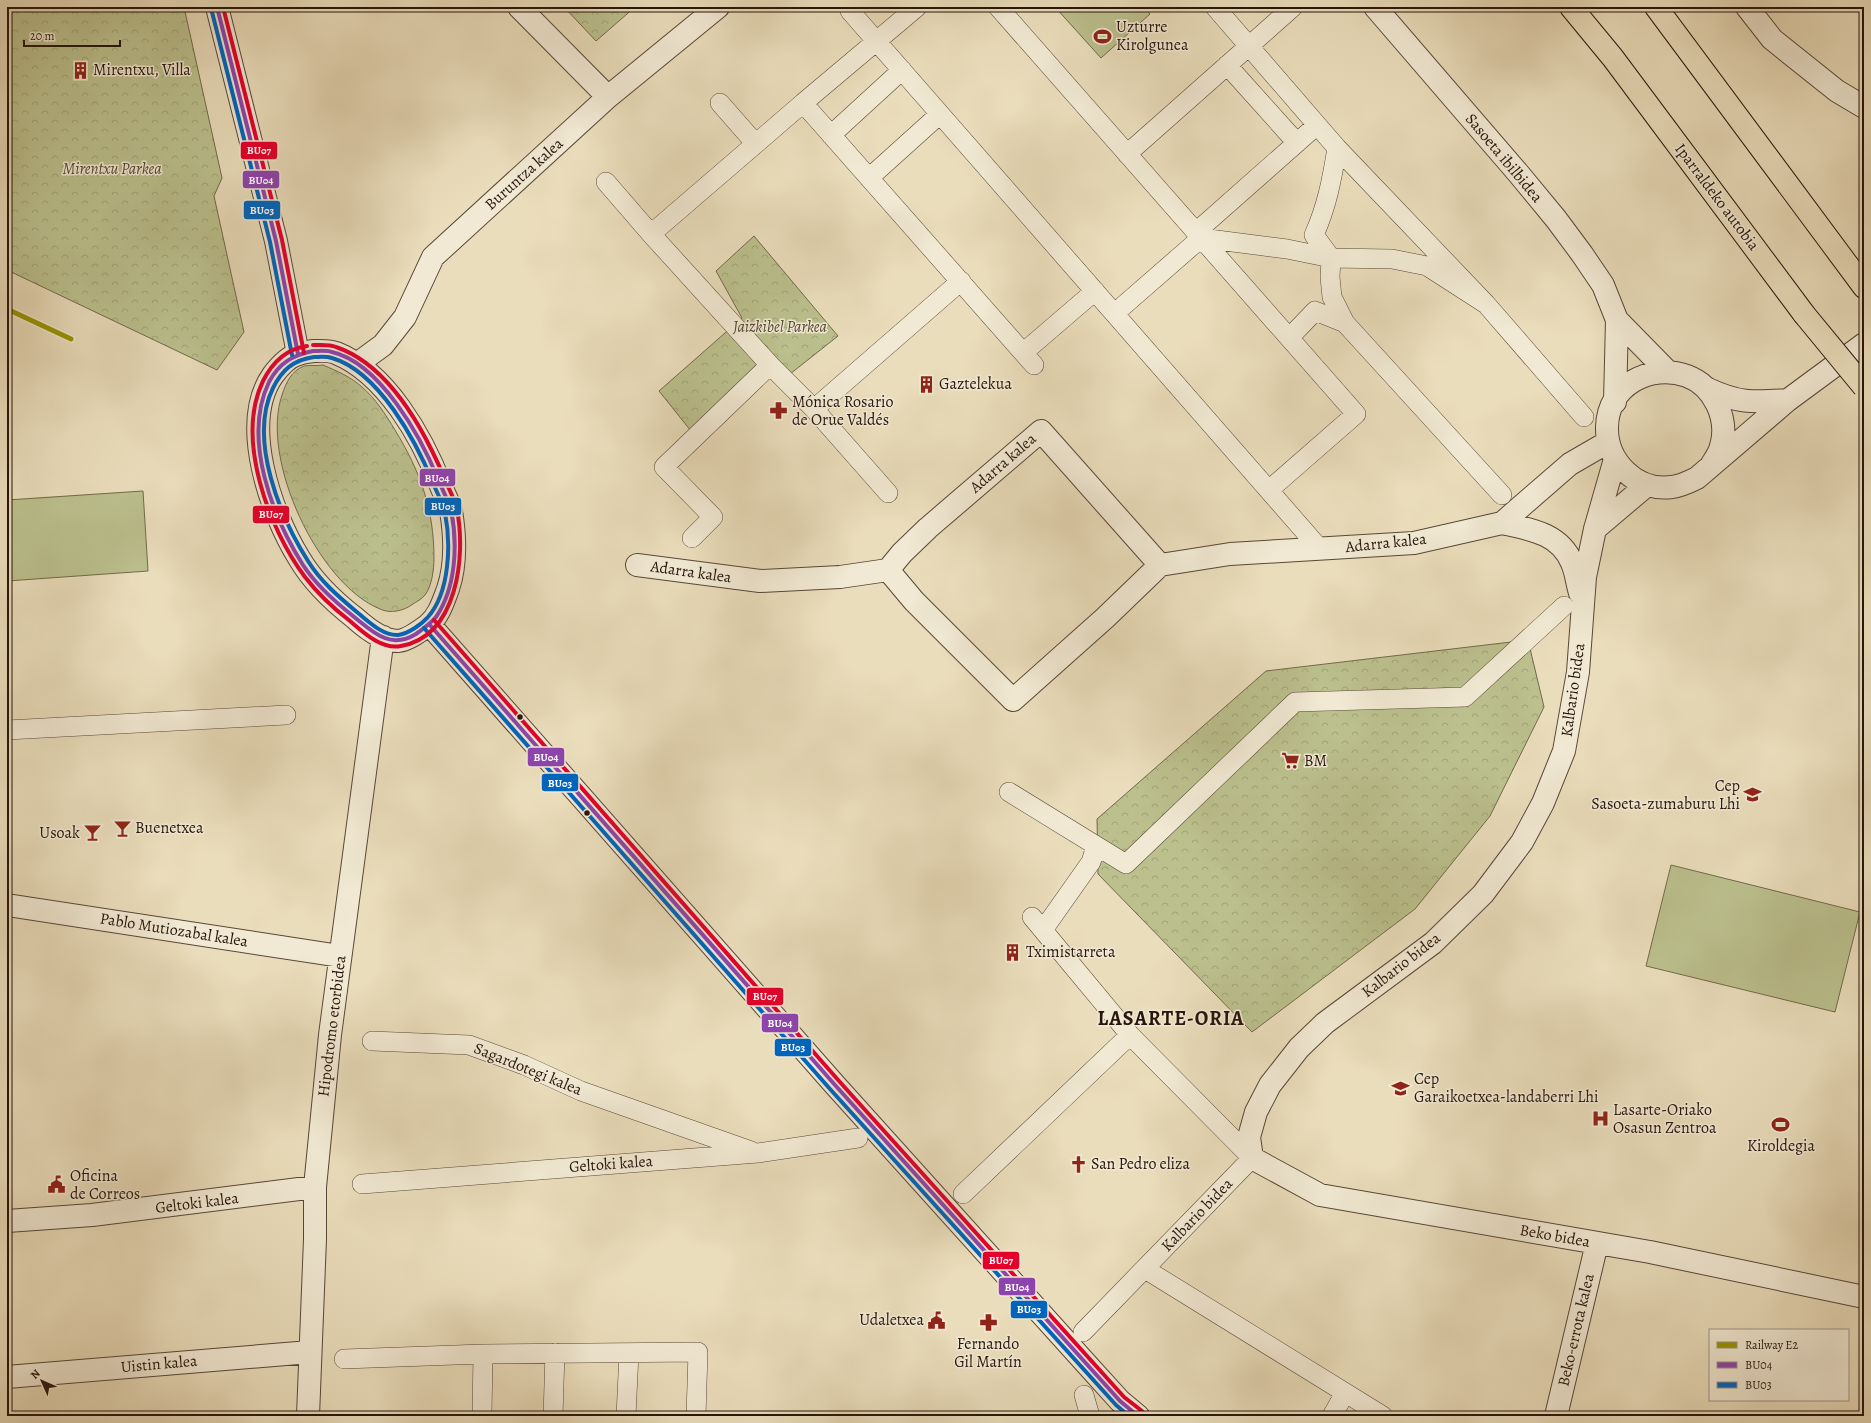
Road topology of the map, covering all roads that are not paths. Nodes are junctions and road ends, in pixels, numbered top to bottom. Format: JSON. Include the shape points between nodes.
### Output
{"nodes":[{"id":1,"x":217,"y":7,"type":"edge"},
{"id":2,"x":519,"y":7,"type":"edge"},
{"id":3,"x":718,"y":7,"type":"edge"},
{"id":4,"x":917,"y":7,"type":"edge"},
{"id":5,"x":998,"y":7,"type":"edge"},
{"id":6,"x":1215,"y":7,"type":"edge"},
{"id":7,"x":1293,"y":7,"type":"edge"},
{"id":8,"x":1375,"y":7,"type":"edge"},
{"id":9,"x":1571,"y":7,"type":"edge"},
{"id":10,"x":1656,"y":7,"type":"edge"},
{"id":11,"x":1747,"y":7,"type":"edge"},
{"id":12,"x":850,"y":12,"type":"dead end"},
{"id":13,"x":876,"y":42,"type":"junction"},
{"id":14,"x":1248,"y":46,"type":"junction"},
{"id":15,"x":1227,"y":65,"type":"junction"},
{"id":16,"x":902,"y":70,"type":"junction"},
{"id":17,"x":608,"y":97,"type":"junction"},
{"id":18,"x":720,"y":103,"type":"dead end"},
{"id":19,"x":803,"y":103,"type":"junction"},
{"id":20,"x":1864,"y":107,"type":"edge"},
{"id":21,"x":940,"y":114,"type":"junction"},
{"id":22,"x":1317,"y":125,"type":"junction"},
{"id":23,"x":831,"y":135,"type":"junction"},
{"id":24,"x":755,"y":143,"type":"junction"},
{"id":25,"x":1297,"y":143,"type":"junction"},
{"id":26,"x":1337,"y":148,"type":"junction"},
{"id":27,"x":1127,"y":154,"type":"junction"},
{"id":28,"x":869,"y":178,"type":"junction"},
{"id":29,"x":606,"y":182,"type":"dead end"},
{"id":30,"x":651,"y":234,"type":"junction"},
{"id":31,"x":1198,"y":235,"type":"junction"},
{"id":32,"x":1331,"y":258,"type":"junction"},
{"id":33,"x":1859,"y":280,"type":"edge"},
{"id":34,"x":961,"y":281,"type":"junction"},
{"id":35,"x":1096,"y":291,"type":"junction"},
{"id":36,"x":1486,"y":304,"type":"junction"},
{"id":37,"x":1115,"y":314,"type":"junction"},
{"id":38,"x":1617,"y":320,"type":"junction"},
{"id":39,"x":1345,"y":323,"type":"junction"},
{"id":40,"x":1288,"y":338,"type":"junction"},
{"id":41,"x":1864,"y":344,"type":"edge"},
{"id":42,"x":298,"y":354,"type":"junction"},
{"id":43,"x":357,"y":364,"type":"junction"},
{"id":44,"x":770,"y":365,"type":"junction"},
{"id":45,"x":1667,"y":371,"type":"junction"},
{"id":46,"x":1864,"y":387,"type":"edge"},
{"id":47,"x":1708,"y":389,"type":"junction"},
{"id":48,"x":1788,"y":400,"type":"junction"},
{"id":49,"x":1615,"y":402,"type":"junction"},
{"id":50,"x":814,"y":409,"type":"junction"},
{"id":51,"x":1584,"y":417,"type":"dead end"},
{"id":52,"x":1612,"y":451,"type":"junction"},
{"id":53,"x":1712,"y":464,"type":"junction"},
{"id":54,"x":1647,"y":485,"type":"junction"},
{"id":55,"x":1269,"y":490,"type":"junction"},
{"id":56,"x":888,"y":493,"type":"dead end"},
{"id":57,"x":1502,"y":495,"type":"dead end"},
{"id":58,"x":1502,"y":523,"type":"junction"},
{"id":59,"x":1595,"y":529,"type":"junction"},
{"id":60,"x":692,"y":538,"type":"dead end"},
{"id":61,"x":1320,"y":549,"type":"junction"},
{"id":62,"x":637,"y":564,"type":"dead end"},
{"id":63,"x":1160,"y":565,"type":"junction"},
{"id":64,"x":888,"y":570,"type":"junction"},
{"id":65,"x":1574,"y":606,"type":"junction"},
{"id":66,"x":429,"y":624,"type":"junction"},
{"id":67,"x":383,"y":638,"type":"junction"},
{"id":68,"x":286,"y":715,"type":"dead end"},
{"id":69,"x":7,"y":730,"type":"edge"},
{"id":70,"x":1009,"y":792,"type":"dead end"},
{"id":71,"x":1096,"y":846,"type":"junction"},
{"id":72,"x":7,"y":905,"type":"edge"},
{"id":73,"x":340,"y":956,"type":"junction"},
{"id":74,"x":1130,"y":1035,"type":"junction"},
{"id":75,"x":372,"y":1040,"type":"dead end"},
{"id":76,"x":858,"y":1138,"type":"dead end"},
{"id":77,"x":758,"y":1153,"type":"junction"},
{"id":78,"x":1252,"y":1158,"type":"junction"},
{"id":79,"x":362,"y":1184,"type":"dead end"},
{"id":80,"x":315,"y":1187,"type":"junction"},
{"id":81,"x":963,"y":1194,"type":"dead end"},
{"id":82,"x":7,"y":1221,"type":"edge"},
{"id":83,"x":1597,"y":1243,"type":"junction"},
{"id":84,"x":1145,"y":1269,"type":"junction"},
{"id":85,"x":1864,"y":1297,"type":"edge"},
{"id":86,"x":1083,"y":1332,"type":"dead end"},
{"id":87,"x":310,"y":1352,"type":"junction"},
{"id":88,"x":555,"y":1353,"type":"junction"},
{"id":89,"x":629,"y":1353,"type":"junction"},
{"id":90,"x":483,"y":1354,"type":"junction"},
{"id":91,"x":344,"y":1359,"type":"dead end"},
{"id":92,"x":7,"y":1377,"type":"edge"},
{"id":93,"x":1345,"y":1393,"type":"junction"},
{"id":94,"x":1084,"y":1395,"type":"dead end"},
{"id":95,"x":308,"y":1416,"type":"edge"},
{"id":96,"x":482,"y":1416,"type":"edge"},
{"id":97,"x":553,"y":1416,"type":"edge"},
{"id":98,"x":626,"y":1416,"type":"edge"},
{"id":99,"x":696,"y":1416,"type":"edge"},
{"id":100,"x":1090,"y":1416,"type":"edge"},
{"id":101,"x":1138,"y":1416,"type":"edge"},
{"id":102,"x":1332,"y":1416,"type":"edge"},
{"id":103,"x":1383,"y":1416,"type":"edge"},
{"id":104,"x":1556,"y":1416,"type":"edge"}],
"edges":[{"from":1,"to":42,"type":"street","via":[[276,241]]},
{"from":2,"to":17,"type":"street"},
{"from":3,"to":17,"type":"street","name":"Buruntza kalea"},
{"from":4,"to":13,"type":"street"},
{"from":5,"to":27,"type":"street"},
{"from":6,"to":14,"type":"street"},
{"from":7,"to":14,"type":"street"},
{"from":8,"to":38,"type":"street","name":"Sasoeta ibilbidea","via":[[1556,219],[1603,285]]},
{"from":9,"to":46,"type":"highway","name":"Iparraldeko autobia","bridge":true,"via":[[1613,58],[1804,314]]},
{"from":10,"to":33,"type":"highway"},
{"from":11,"to":20,"type":"street","via":[[1772,39],[1837,91]]},
{"from":12,"to":13,"type":"street"},
{"from":13,"to":16,"type":"street"},
{"from":13,"to":19,"type":"street"},
{"from":14,"to":15,"type":"street"},
{"from":14,"to":22,"type":"street"},
{"from":15,"to":25,"type":"street"},
{"from":15,"to":27,"type":"street"},
{"from":16,"to":21,"type":"street"},
{"from":16,"to":23,"type":"street"},
{"from":17,"to":43,"type":"street","name":"Buruntza kalea","via":[[433,257],[405,317],[383,346]]},
{"from":18,"to":24,"type":"street"},
{"from":19,"to":23,"type":"street"},
{"from":19,"to":24,"type":"street"},
{"from":21,"to":28,"type":"street"},
{"from":21,"to":35,"type":"street"},
{"from":22,"to":25,"type":"street"},
{"from":22,"to":26,"type":"street"},
{"from":23,"to":28,"type":"street"},
{"from":24,"to":30,"type":"street"},
{"from":25,"to":31,"type":"street"},
{"from":26,"to":32,"type":"street","via":[[1331,186],[1314,235]]},
{"from":26,"to":36,"type":"street"},
{"from":27,"to":31,"type":"street"},
{"from":28,"to":34,"type":"street"},
{"from":29,"to":30,"type":"street"},
{"from":30,"to":44,"type":"street"},
{"from":31,"to":32,"type":"street"},
{"from":31,"to":37,"type":"street"},
{"from":31,"to":40,"type":"street"},
{"from":32,"to":36,"type":"street","via":[[1392,259],[1427,266]]},
{"from":32,"to":39,"type":"street","via":[[1332,297]]},
{"from":34,"to":35,"type":"street","via":[[1029,358]]},
{"from":34,"to":50,"type":"street"},
{"from":35,"to":37,"type":"street"},
{"from":36,"to":51,"type":"street"},
{"from":37,"to":55,"type":"street"},
{"from":38,"to":45,"type":"street","name":"Sasoeta ibilbidea"},
{"from":38,"to":49,"type":"street","name":"Sasoeta ibilbidea"},
{"from":39,"to":40,"type":"street","via":[[1315,311]]},
{"from":39,"to":57,"type":"street"},
{"from":40,"to":55,"type":"street","via":[[1356,414]]},
{"from":41,"to":48,"type":"street"},
{"from":42,"to":43,"type":"street","via":[[313,351],[334,352]]},
{"from":42,"to":67,"type":"street","via":[[279,366],[266,384],[260,409],[259,434],[263,472],[273,503],[299,559],[318,585],[364,626]]},
{"from":43,"to":66,"type":"street","via":[[382,387],[404,414],[422,444],[450,510],[454,551],[450,581],[444,602]]},
{"from":44,"to":50,"type":"street"},
{"from":44,"to":60,"type":"street","via":[[664,467],[713,517]]},
{"from":45,"to":47,"type":"street","via":[[1696,379]]},
{"from":45,"to":49,"type":"street","via":[[1636,379],[1619,394]]},
{"from":47,"to":48,"type":"street","via":[[1725,397],[1746,402]]},
{"from":47,"to":53,"type":"street","via":[[1720,409],[1724,427],[1721,446]]},
{"from":48,"to":53,"type":"street"},
{"from":49,"to":52,"type":"street","via":[[1607,427]]},
{"from":50,"to":56,"type":"street"},
{"from":52,"to":54,"type":"street","via":[[1624,470],[1634,479]]},
{"from":52,"to":58,"type":"street","name":"Adarra kalea","via":[[1570,464]]},
{"from":52,"to":59,"type":"street","name":"Kalbario bidea"},
{"from":53,"to":54,"type":"street","via":[[1697,478],[1672,488]]},
{"from":54,"to":59,"type":"street"},
{"from":55,"to":61,"type":"street"},
{"from":58,"to":61,"type":"street","name":"Adarra kalea","via":[[1414,543]]},
{"from":58,"to":65,"type":"street","via":[[1536,530],[1564,548],[1572,563]]},
{"from":59,"to":65,"type":"street","name":"Kalbario bidea","via":[[1585,577]]},
{"from":61,"to":63,"type":"street","name":"Adarra kalea","via":[[1230,554]]},
{"from":62,"to":64,"type":"street","name":"Adarra kalea","via":[[760,581],[840,577]]},
{"from":63,"to":64,"type":"street","via":[[1013,700],[914,600]]},
{"from":63,"to":64,"type":"street","name":"Adarra kalea","via":[[1040,431],[928,528]]},
{"from":65,"to":71,"type":"street","via":[[1465,697],[1295,702],[1126,864]]},
{"from":65,"to":78,"type":"street","name":"Kalbario bidea","via":[[1578,672],[1564,751],[1543,803],[1522,842],[1483,894],[1433,943],[1324,1023],[1299,1048],[1270,1085],[1256,1112],[1249,1137]]},
{"from":66,"to":67,"type":"street","via":[[412,636],[398,641]]},
{"from":66,"to":101,"type":"street","via":[[840,1091],[1120,1401]]},
{"from":67,"to":73,"type":"street","name":"Hipodromo etorbidea"},
{"from":68,"to":69,"type":"street"},
{"from":70,"to":71,"type":"street"},
{"from":71,"to":74,"type":"street","via":[[1091,862],[1038,924]]},
{"from":72,"to":73,"type":"street","name":"Pablo Mutiozabal kalea"},
{"from":73,"to":80,"type":"street","name":"Hipodromo etorbidea"},
{"from":74,"to":78,"type":"street"},
{"from":74,"to":81,"type":"street"},
{"from":75,"to":77,"type":"street","name":"Sagardotegi kalea","via":[[469,1045],[524,1065],[580,1091]]},
{"from":76,"to":77,"type":"street","name":"Geltoki kalea"},
{"from":77,"to":79,"type":"street","name":"Geltoki kalea"},
{"from":78,"to":83,"type":"street","name":"Beko bidea","via":[[1320,1195]]},
{"from":78,"to":84,"type":"street","name":"Kalbario bidea"},
{"from":80,"to":82,"type":"street","name":"Geltoki kalea","via":[[92,1215]]},
{"from":80,"to":87,"type":"street","name":"Hipodromo etorbidea"},
{"from":83,"to":85,"type":"street","name":"Beko bidea"},
{"from":83,"to":104,"type":"street","name":"Beko-errota kalea"},
{"from":84,"to":86,"type":"street","name":"Kalbario bidea"},
{"from":84,"to":93,"type":"street"},
{"from":87,"to":92,"type":"street","name":"Uistin kalea"},
{"from":87,"to":95,"type":"street","name":"Hipodromo etorbidea"},
{"from":88,"to":89,"type":"street"},
{"from":88,"to":90,"type":"street"},
{"from":88,"to":97,"type":"street"},
{"from":89,"to":98,"type":"street"},
{"from":89,"to":99,"type":"street","via":[[698,1352]]},
{"from":90,"to":91,"type":"street"},
{"from":90,"to":96,"type":"street"},
{"from":93,"to":102,"type":"street"},
{"from":93,"to":103,"type":"street"},
{"from":94,"to":100,"type":"street"}]}
